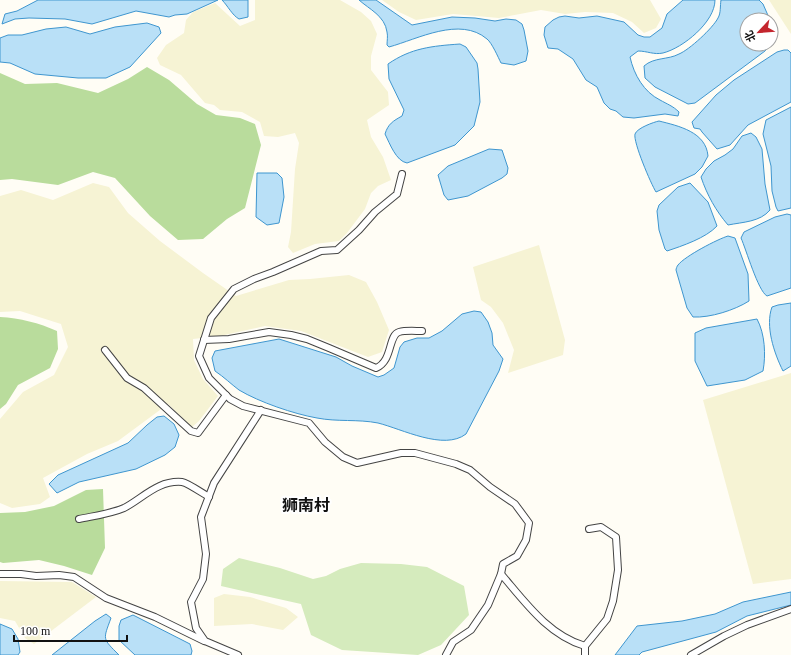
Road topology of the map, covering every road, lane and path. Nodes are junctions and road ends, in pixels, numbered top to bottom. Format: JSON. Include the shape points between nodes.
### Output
{"nodes":[{"id":1,"x":402,"y":174,"type":"dead end"},
{"id":2,"x":422,"y":331,"type":"dead end"},
{"id":3,"x":204,"y":340,"type":"junction"},
{"id":4,"x":105,"y":350,"type":"dead end"},
{"id":5,"x":226,"y":395,"type":"junction"},
{"id":6,"x":261,"y":410,"type":"junction"},
{"id":7,"x":209,"y":497,"type":"junction"},
{"id":8,"x":79,"y":519,"type":"dead end"},
{"id":9,"x":589,"y":529,"type":"dead end"},
{"id":10,"x":0,"y":574,"type":"edge"},
{"id":11,"x":501,"y":574,"type":"junction"},
{"id":12,"x":791,"y":610,"type":"edge"},
{"id":13,"x":205,"y":641,"type":"junction"},
{"id":14,"x":586,"y":646,"type":"junction"},
{"id":15,"x":238,"y":655,"type":"edge"},
{"id":16,"x":446,"y":655,"type":"edge"},
{"id":17,"x":585,"y":655,"type":"edge"},
{"id":18,"x":691,"y":655,"type":"edge"}],
"edges":[{"from":1,"to":3,"type":"street","via":[[397,194],[337,250],[321,251],[234,289],[211,318]]},
{"from":2,"to":3,"type":"street","via":[[398,332],[386,360],[376,368],[291,335],[269,332]]},
{"from":3,"to":5,"type":"street","via":[[198,356],[209,378]]},
{"from":4,"to":5,"type":"street","via":[[127,378],[144,388],[191,431],[198,433]]},
{"from":5,"to":6,"type":"street","via":[[243,406]]},
{"from":6,"to":7,"type":"street","via":[[214,483]]},
{"from":6,"to":11,"type":"street","via":[[309,423],[325,442],[343,457],[357,462],[400,453],[415,453],[470,470],[515,504],[529,523],[526,540],[517,556],[503,564]]},
{"from":7,"to":8,"type":"street","via":[[183,482],[166,484],[151,489],[122,508]]},
{"from":7,"to":13,"type":"street","via":[[201,517],[206,554],[203,579],[191,602],[196,628]]},
{"from":9,"to":14,"type":"street","via":[[601,527],[616,537],[618,570],[607,619]]},
{"from":10,"to":13,"type":"street","via":[[74,577],[106,598],[155,617]]},
{"from":11,"to":14,"type":"street","via":[[552,629],[573,642]]},
{"from":11,"to":16,"type":"street","via":[[488,606],[471,630],[453,642]]},
{"from":12,"to":18,"type":"street","via":[[747,625]]},
{"from":13,"to":15,"type":"street"},
{"from":14,"to":17,"type":"street"}]}
